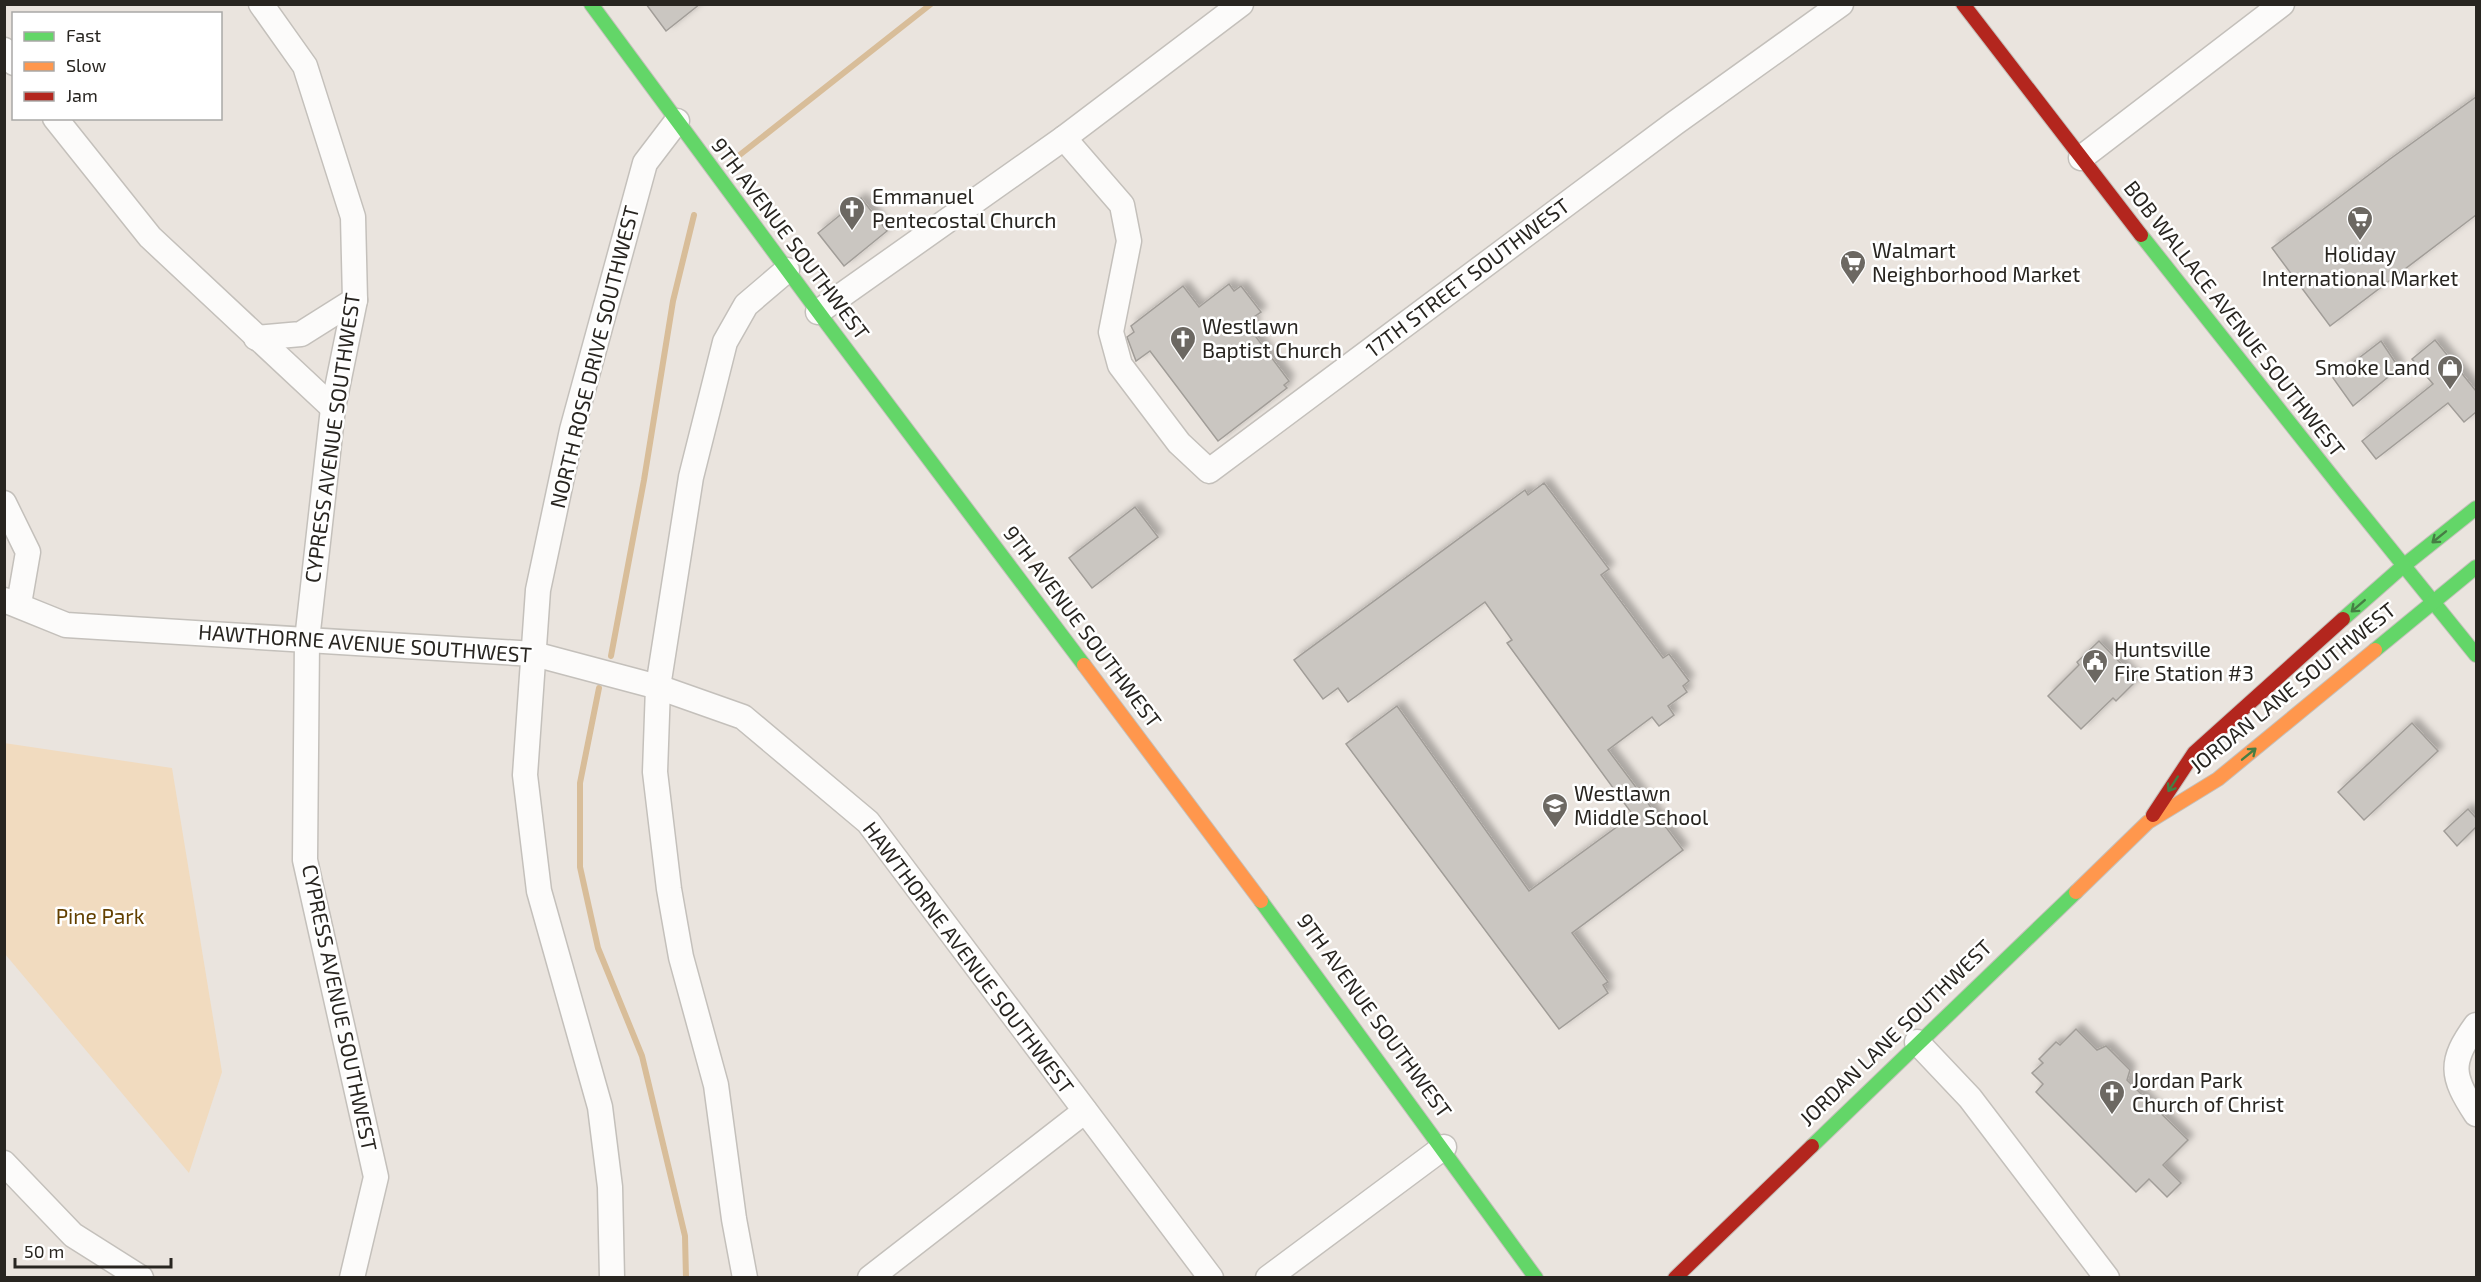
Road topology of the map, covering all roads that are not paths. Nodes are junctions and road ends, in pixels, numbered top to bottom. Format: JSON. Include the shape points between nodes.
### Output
{"nodes":[{"id":1,"x":261,"y":4,"type":"edge"},
{"id":2,"x":591,"y":4,"type":"edge"},
{"id":3,"x":1241,"y":4,"type":"edge"},
{"id":4,"x":1840,"y":4,"type":"edge"},
{"id":5,"x":1963,"y":4,"type":"edge"},
{"id":6,"x":2282,"y":4,"type":"edge"},
{"id":7,"x":57,"y":120,"type":"edge"},
{"id":8,"x":677,"y":122,"type":"junction"},
{"id":9,"x":1064,"y":138,"type":"junction"},
{"id":10,"x":2081,"y":158,"type":"junction"},
{"id":11,"x":787,"y":270,"type":"junction"},
{"id":12,"x":355,"y":300,"type":"junction"},
{"id":13,"x":818,"y":312,"type":"junction"},
{"id":14,"x":256,"y":338,"type":"junction"},
{"id":15,"x":333,"y":408,"type":"junction"},
{"id":16,"x":4,"y":503,"type":"edge"},
{"id":17,"x":2476,"y":508,"type":"edge"},
{"id":18,"x":2402,"y":567,"type":"junction"},
{"id":19,"x":2476,"y":567,"type":"edge"},
{"id":20,"x":12,"y":602,"type":"edge"},
{"id":21,"x":2432,"y":602,"type":"junction"},
{"id":22,"x":307,"y":640,"type":"junction"},
{"id":23,"x":534,"y":654,"type":"junction"},
{"id":24,"x":2476,"y":656,"type":"edge"},
{"id":25,"x":658,"y":687,"type":"junction"},
{"id":26,"x":2148,"y":822,"type":"junction"},
{"id":27,"x":2476,"y":1025,"type":"edge"},
{"id":28,"x":1917,"y":1042,"type":"junction"},
{"id":29,"x":1085,"y":1111,"type":"junction"},
{"id":30,"x":2476,"y":1114,"type":"edge"},
{"id":31,"x":1444,"y":1147,"type":"junction"},
{"id":32,"x":4,"y":1163,"type":"edge"},
{"id":33,"x":141,"y":1278,"type":"edge"},
{"id":34,"x":352,"y":1278,"type":"edge"},
{"id":35,"x":612,"y":1278,"type":"edge"},
{"id":36,"x":745,"y":1278,"type":"edge"},
{"id":37,"x":870,"y":1278,"type":"edge"},
{"id":38,"x":1211,"y":1278,"type":"edge"},
{"id":39,"x":1268,"y":1278,"type":"edge"},
{"id":40,"x":1536,"y":1278,"type":"edge"},
{"id":41,"x":1675,"y":1278,"type":"edge"},
{"id":42,"x":2107,"y":1278,"type":"edge"}],
"edges":[{"from":1,"to":12,"type":"street","name":"CYPRESS AVENUE SOUTHWEST","via":[[305,66],[343,184],[353,217]]},
{"from":2,"to":8,"type":"main road","name":"9TH AVENUE SOUTHWEST"},
{"from":3,"to":9,"type":"street"},
{"from":4,"to":9,"type":"street","name":"17TH STREET SOUTHWEST","via":[[1209,471],[1179,443],[1120,364],[1111,332],[1129,241],[1122,205]]},
{"from":5,"to":10,"type":"main road","name":"BOB WALLACE AVENUE SOUTHWEST"},
{"from":6,"to":10,"type":"street"},
{"from":7,"to":14,"type":"street","via":[[150,237]]},
{"from":8,"to":11,"type":"main road","name":"9TH AVENUE SOUTHWEST"},
{"from":8,"to":23,"type":"street","name":"NORTH ROSE DRIVE SOUTHWEST","via":[[645,163],[572,430],[538,590]]},
{"from":9,"to":13,"type":"street"},
{"from":10,"to":18,"type":"main road","name":"BOB WALLACE AVENUE SOUTHWEST"},
{"from":11,"to":13,"type":"main road","name":"9TH AVENUE SOUTHWEST"},
{"from":11,"to":25,"type":"street","via":[[746,305],[725,342],[691,477]]},
{"from":12,"to":14,"type":"street","via":[[301,334]]},
{"from":12,"to":15,"type":"street","name":"CYPRESS AVENUE SOUTHWEST"},
{"from":13,"to":31,"type":"main road","name":"9TH AVENUE SOUTHWEST"},
{"from":14,"to":15,"type":"street"},
{"from":15,"to":22,"type":"street","name":"CYPRESS AVENUE SOUTHWEST"},
{"from":16,"to":20,"type":"street","via":[[28,552]]},
{"from":17,"to":18,"type":"main road","name":"JORDAN LANE SOUTHWEST","one_way":true},
{"from":18,"to":21,"type":"main road","name":"BOB WALLACE AVENUE SOUTHWEST"},
{"from":18,"to":26,"type":"main road","name":"JORDAN LANE SOUTHWEST","one_way":true,"via":[[2194,753]]},
{"from":19,"to":21,"type":"main road","name":"JORDAN LANE SOUTHWEST"},
{"from":20,"to":22,"type":"street","name":"HAWTHORNE AVENUE SOUTHWEST","via":[[66,625]]},
{"from":21,"to":24,"type":"main road","name":"BOB WALLACE AVENUE SOUTHWEST"},
{"from":26,"to":21,"type":"main road","name":"JORDAN LANE SOUTHWEST","one_way":true,"via":[[2218,779]]},
{"from":22,"to":23,"type":"street","name":"HAWTHORNE AVENUE SOUTHWEST"},
{"from":22,"to":34,"type":"street","name":"CYPRESS AVENUE SOUTHWEST","via":[[305,860],[376,1177]]},
{"from":23,"to":25,"type":"street","name":"HAWTHORNE AVENUE SOUTHWEST"},
{"from":23,"to":35,"type":"street","name":"NORTH ROSE DRIVE SOUTHWEST","via":[[525,775],[539,891],[600,1107],[610,1187]]},
{"from":25,"to":29,"type":"street","name":"HAWTHORNE AVENUE SOUTHWEST","via":[[743,717],[868,822]]},
{"from":25,"to":36,"type":"street","via":[[654,772],[669,889],[681,957],[716,1085]]},
{"from":26,"to":28,"type":"main road","name":"JORDAN LANE SOUTHWEST"},
{"from":27,"to":30,"type":"street","via":[[2462,1044],[2456,1063],[2461,1088]]},
{"from":28,"to":41,"type":"main road","name":"JORDAN LANE SOUTHWEST"},
{"from":28,"to":42,"type":"street","via":[[1970,1098]]},
{"from":29,"to":37,"type":"street"},
{"from":29,"to":38,"type":"street","name":"HAWTHORNE AVENUE SOUTHWEST"},
{"from":31,"to":39,"type":"street"},
{"from":31,"to":40,"type":"main road","name":"9TH AVENUE SOUTHWEST"},
{"from":32,"to":33,"type":"street","via":[[73,1235]]}]}
